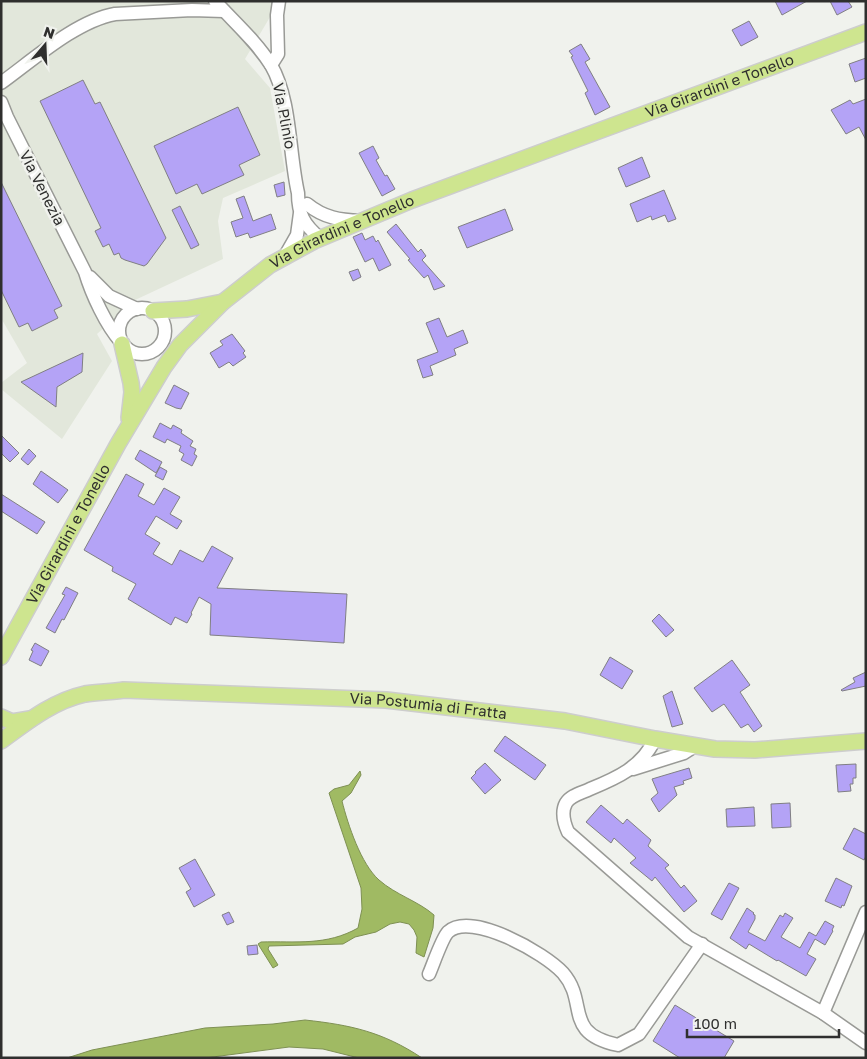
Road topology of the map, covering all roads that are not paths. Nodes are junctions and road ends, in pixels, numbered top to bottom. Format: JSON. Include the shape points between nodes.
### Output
{"nodes":[{"id":1,"x":215,"y":1,"type":"edge"},
{"id":2,"x":279,"y":1,"type":"edge"},
{"id":3,"x":224,"y":11,"type":"junction"},
{"id":4,"x":866,"y":32,"type":"edge"},
{"id":5,"x":271,"y":65,"type":"junction"},
{"id":6,"x":1,"y":83,"type":"edge"},
{"id":7,"x":1,"y":102,"type":"edge"},
{"id":8,"x":303,"y":208,"type":"junction"},
{"id":9,"x":361,"y":221,"type":"junction"},
{"id":10,"x":320,"y":238,"type":"junction"},
{"id":11,"x":285,"y":256,"type":"junction"},
{"id":12,"x":85,"y":272,"type":"junction"},
{"id":13,"x":223,"y":302,"type":"junction"},
{"id":14,"x":137,"y":309,"type":"junction"},
{"id":15,"x":153,"y":311,"type":"junction"},
{"id":16,"x":122,"y":343,"type":"junction"},
{"id":17,"x":128,"y":427,"type":"junction"},
{"id":18,"x":1,"y":657,"type":"edge"},
{"id":19,"x":1,"y":717,"type":"edge"},
{"id":20,"x":30,"y":719,"type":"junction"},
{"id":21,"x":655,"y":739,"type":"junction"},
{"id":22,"x":1,"y":741,"type":"edge"},
{"id":23,"x":866,"y":741,"type":"edge"},
{"id":24,"x":695,"y":746,"type":"junction"},
{"id":25,"x":630,"y":770,"type":"junction"},
{"id":26,"x":866,"y":912,"type":"edge"},
{"id":27,"x":702,"y":944,"type":"junction"},
{"id":28,"x":429,"y":974,"type":"dead end"},
{"id":29,"x":824,"y":1013,"type":"junction"},
{"id":30,"x":866,"y":1043,"type":"edge"}],
"edges":[{"from":1,"to":3,"type":"street","name":"Via Plinio"},
{"from":2,"to":5,"type":"street","via":[[278,54]]},
{"from":3,"to":5,"type":"street","name":"Via Plinio"},
{"from":3,"to":6,"type":"street","via":[[103,16],[77,29]]},
{"from":4,"to":9,"type":"main road","name":"Via Girardini e Tonello"},
{"from":5,"to":8,"type":"street","name":"Via Plinio","via":[[284,98]]},
{"from":7,"to":12,"type":"street","name":"Via Venezia"},
{"from":8,"to":9,"type":"street","via":[[328,217]]},
{"from":8,"to":10,"type":"street","name":"Via Plinio","via":[[318,222]]},
{"from":8,"to":11,"type":"street","via":[[297,235]]},
{"from":9,"to":10,"type":"main road","name":"Via Girardini e Tonello"},
{"from":10,"to":11,"type":"main road","name":"Via Girardini e Tonello"},
{"from":11,"to":13,"type":"main road","name":"Via Girardini e Tonello"},
{"from":12,"to":14,"type":"street","name":"Via Venezia","via":[[109,296]]},
{"from":12,"to":16,"type":"street","name":"Via Venezia","via":[[109,325]]},
{"from":13,"to":15,"type":"main road"},
{"from":13,"to":17,"type":"main road","name":"Via Girardini e Tonello","via":[[180,345]]},
{"from":14,"to":15,"type":"street"},
{"from":14,"to":16,"type":"street","via":[[122,319],[118,331]]},
{"from":15,"to":16,"type":"street","via":[[165,328],[159,347],[153,352],[140,354],[127,350]]},
{"from":16,"to":17,"type":"main road","via":[[132,392]]},
{"from":17,"to":18,"type":"main road","name":"Via Girardini e Tonello"},
{"from":19,"to":20,"type":"main road","via":[[12,722]]},
{"from":20,"to":21,"type":"main road","name":"Via Postumia di Fratta","via":[[56,704],[85,695],[124,690],[386,700],[565,721]]},
{"from":20,"to":22,"type":"main road","name":"Via Postumia di Fratta"},
{"from":21,"to":24,"type":"main road","name":"Via Postumia di Fratta"},
{"from":21,"to":25,"type":"street","via":[[650,750]]},
{"from":23,"to":24,"type":"main road","name":"Via Postumia di Fratta","via":[[755,750]]},
{"from":24,"to":25,"type":"street","via":[[684,753]]},
{"from":25,"to":27,"type":"street","via":[[567,802],[563,811],[566,828],[677,929]]},
{"from":26,"to":29,"type":"street"},
{"from":27,"to":28,"type":"street","via":[[638,1034],[618,1045],[588,1032],[581,1023],[571,986],[563,973],[546,958],[493,930],[469,925],[446,933]]},
{"from":27,"to":29,"type":"street"},
{"from":29,"to":30,"type":"street"}]}
